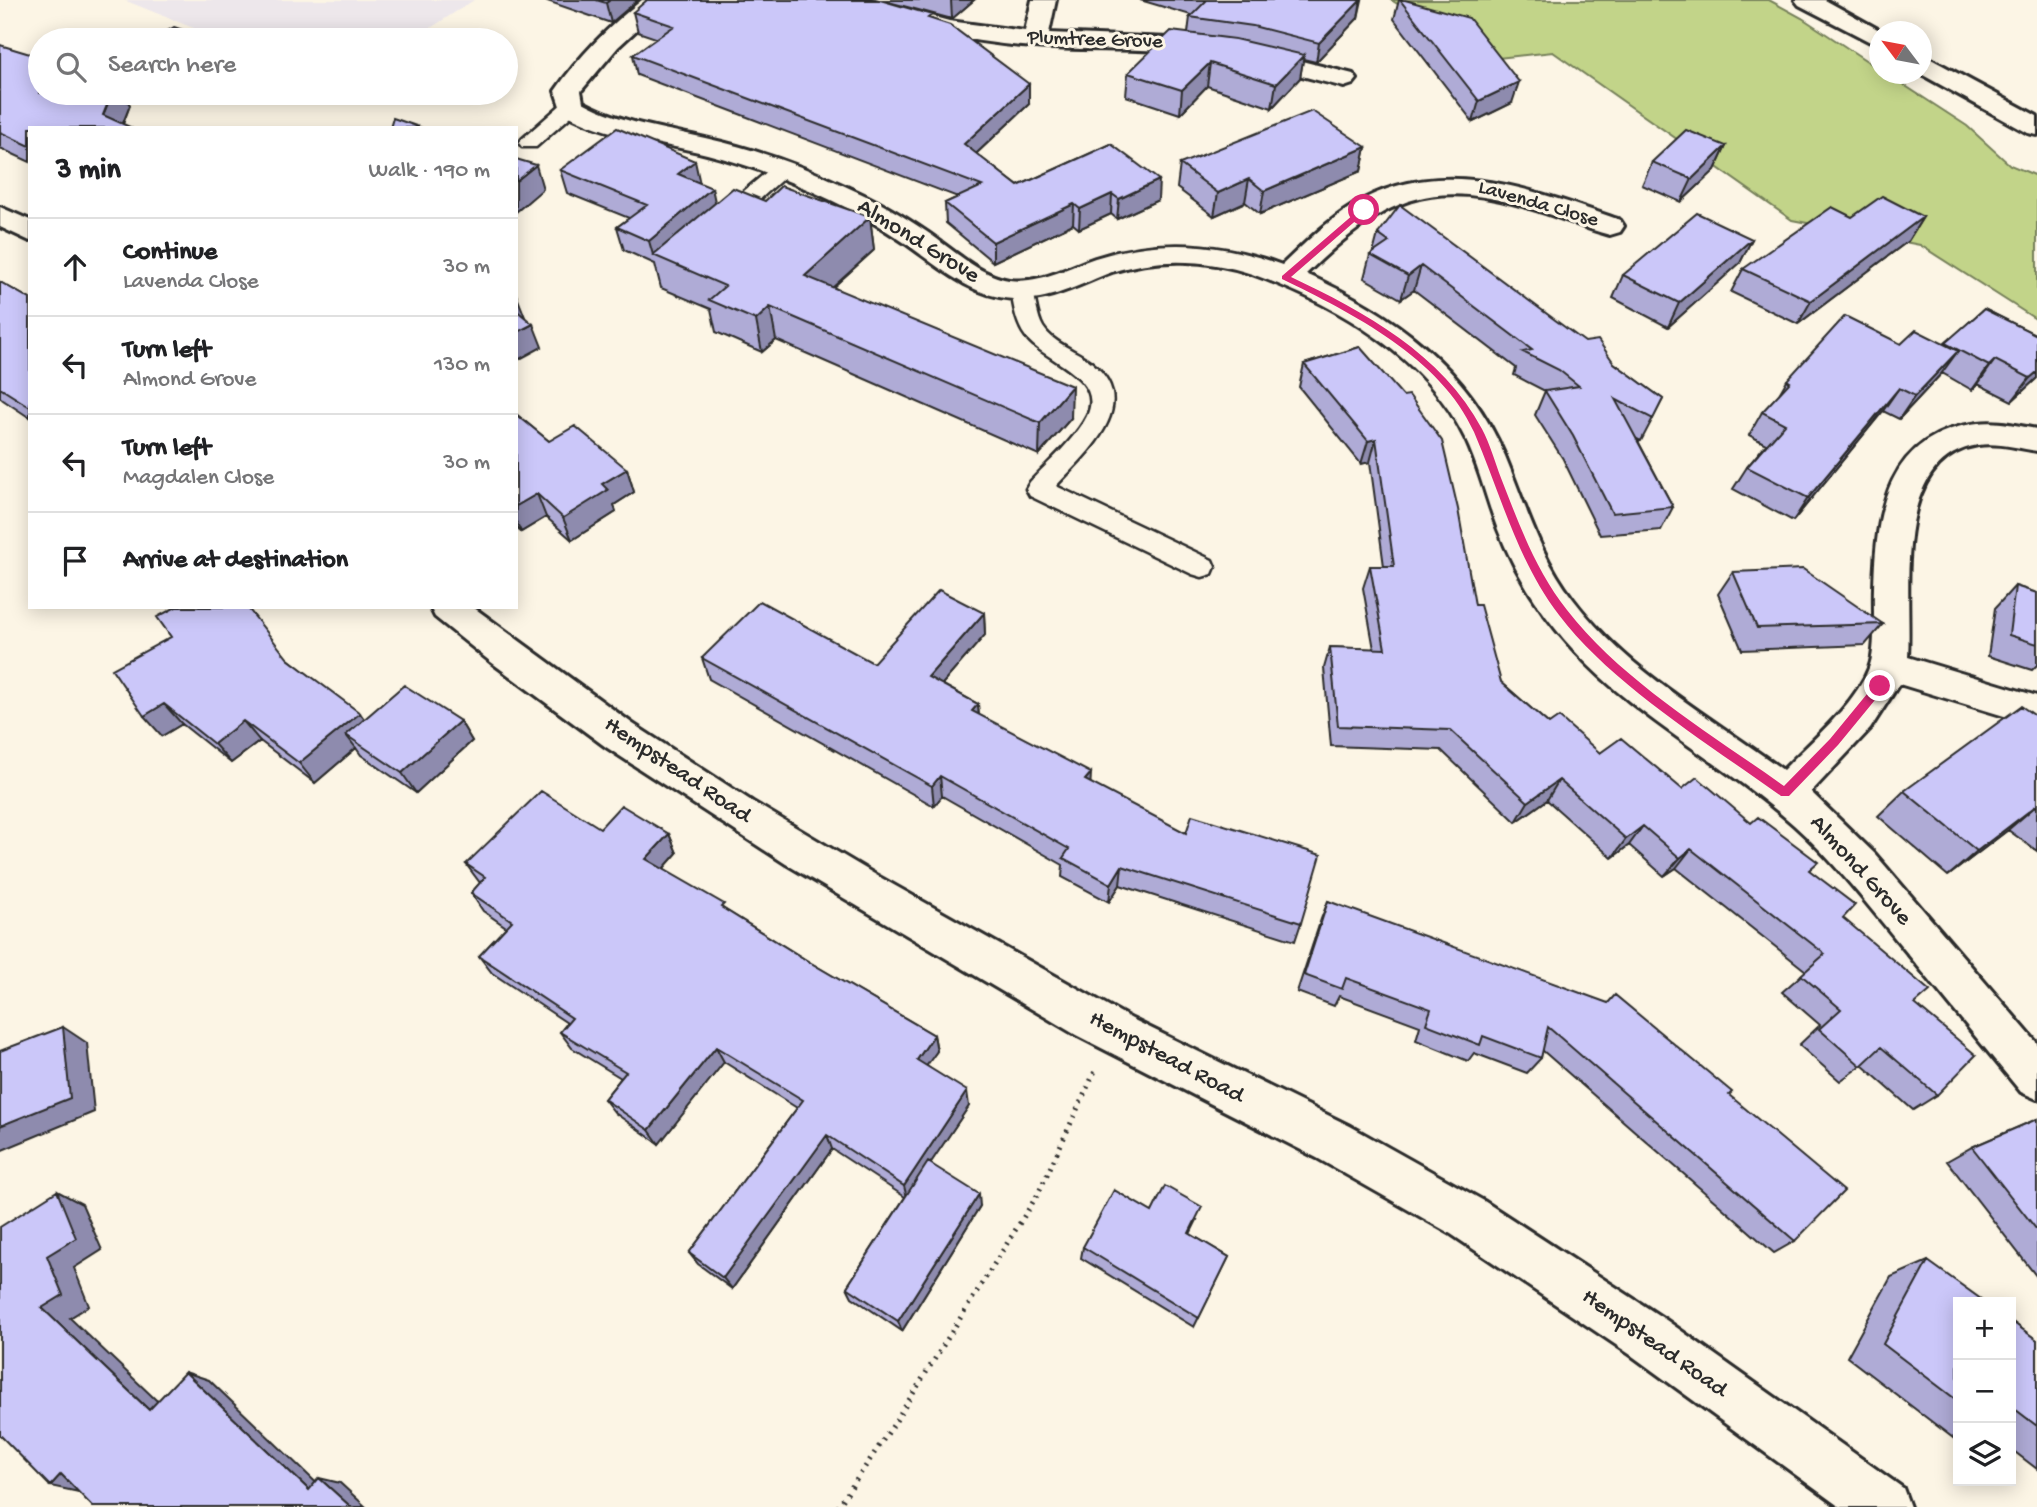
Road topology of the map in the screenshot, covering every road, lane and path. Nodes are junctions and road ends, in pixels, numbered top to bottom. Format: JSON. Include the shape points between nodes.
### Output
{"nodes":[{"id":1,"x":657,"y":0,"type":"edge"},
{"id":2,"x":847,"y":0,"type":"edge"},
{"id":3,"x":1044,"y":0,"type":"edge"},
{"id":4,"x":1807,"y":0,"type":"edge"},
{"id":5,"x":1869,"y":34,"type":"edge"},
{"id":6,"x":1035,"y":40,"type":"junction"},
{"id":7,"x":1932,"y":69,"type":"edge"},
{"id":8,"x":1344,"y":79,"type":"dead end"},
{"id":9,"x":571,"y":106,"type":"junction"},
{"id":10,"x":2037,"y":127,"type":"edge"},
{"id":11,"x":2037,"y":135,"type":"edge"},
{"id":12,"x":529,"y":143,"type":"dead end"},
{"id":13,"x":2037,"y":146,"type":"edge"},
{"id":14,"x":782,"y":169,"type":"junction"},
{"id":15,"x":0,"y":216,"type":"edge"},
{"id":16,"x":1610,"y":226,"type":"dead end"},
{"id":17,"x":28,"y":231,"type":"edge"},
{"id":18,"x":700,"y":240,"type":"edge"},
{"id":19,"x":1285,"y":278,"type":"junction"},
{"id":20,"x":1021,"y":291,"type":"junction"},
{"id":21,"x":2037,"y":440,"type":"edge"},
{"id":22,"x":1202,"y":567,"type":"dead end"},
{"id":23,"x":451,"y":609,"type":"edge"},
{"id":24,"x":1889,"y":666,"type":"junction"},
{"id":25,"x":2037,"y":711,"type":"edge"},
{"id":26,"x":1785,"y":793,"type":"junction"},
{"id":27,"x":1113,"y":1032,"type":"junction"},
{"id":28,"x":2037,"y":1077,"type":"edge"},
{"id":29,"x":838,"y":1507,"type":"edge"},
{"id":30,"x":1884,"y":1507,"type":"edge"}],
"edges":[{"from":1,"to":9,"type":"street","via":[[575,80],[568,90]]},
{"from":2,"to":6,"type":"street","name":"Plumtree Grove","via":[[939,28]]},
{"from":3,"to":6,"type":"street"},
{"from":4,"to":5,"type":"street"},
{"from":6,"to":8,"type":"street","name":"Plumtree Grove","via":[[1196,46]]},
{"from":7,"to":10,"type":"street"},
{"from":9,"to":12,"type":"lane"},
{"from":9,"to":14,"type":"street","name":"Almond Grove","via":[[598,120]]},
{"from":11,"to":13,"type":"street"},
{"from":14,"to":18,"type":"lane"},
{"from":14,"to":20,"type":"street","name":"Almond Grove","via":[[862,205],[983,284]]},
{"from":15,"to":17,"type":"street"},
{"from":16,"to":19,"type":"street","name":"Lavenda Close","via":[[1496,190],[1471,185],[1429,186],[1364,210]]},
{"from":19,"to":20,"type":"street","name":"Almond Grove","via":[[1234,259],[1176,252],[1121,260],[1052,286]]},
{"from":19,"to":26,"type":"street","name":"Almond Grove","via":[[1388,333],[1442,379],[1478,431],[1520,540],[1562,612],[1591,646],[1627,677]]},
{"from":20,"to":22,"type":"lane","via":[[1033,331],[1093,376],[1101,397],[1102,411],[1094,425],[1039,489]]},
{"from":21,"to":24,"type":"street","via":[[1979,434],[1958,438],[1913,468],[1894,525]]},
{"from":23,"to":27,"type":"street","name":"Hempstead Road","via":[[539,678],[765,830]]},
{"from":24,"to":25,"type":"street"},
{"from":24,"to":26,"type":"street","via":[[1867,705]]},
{"from":26,"to":28,"type":"street","name":"Almond Grove","via":[[1833,836]]},
{"from":27,"to":29,"type":"path","via":[[1038,1194]]},
{"from":27,"to":30,"type":"street","name":"Hempstead Road","via":[[1331,1140],[1460,1213]]}]}
